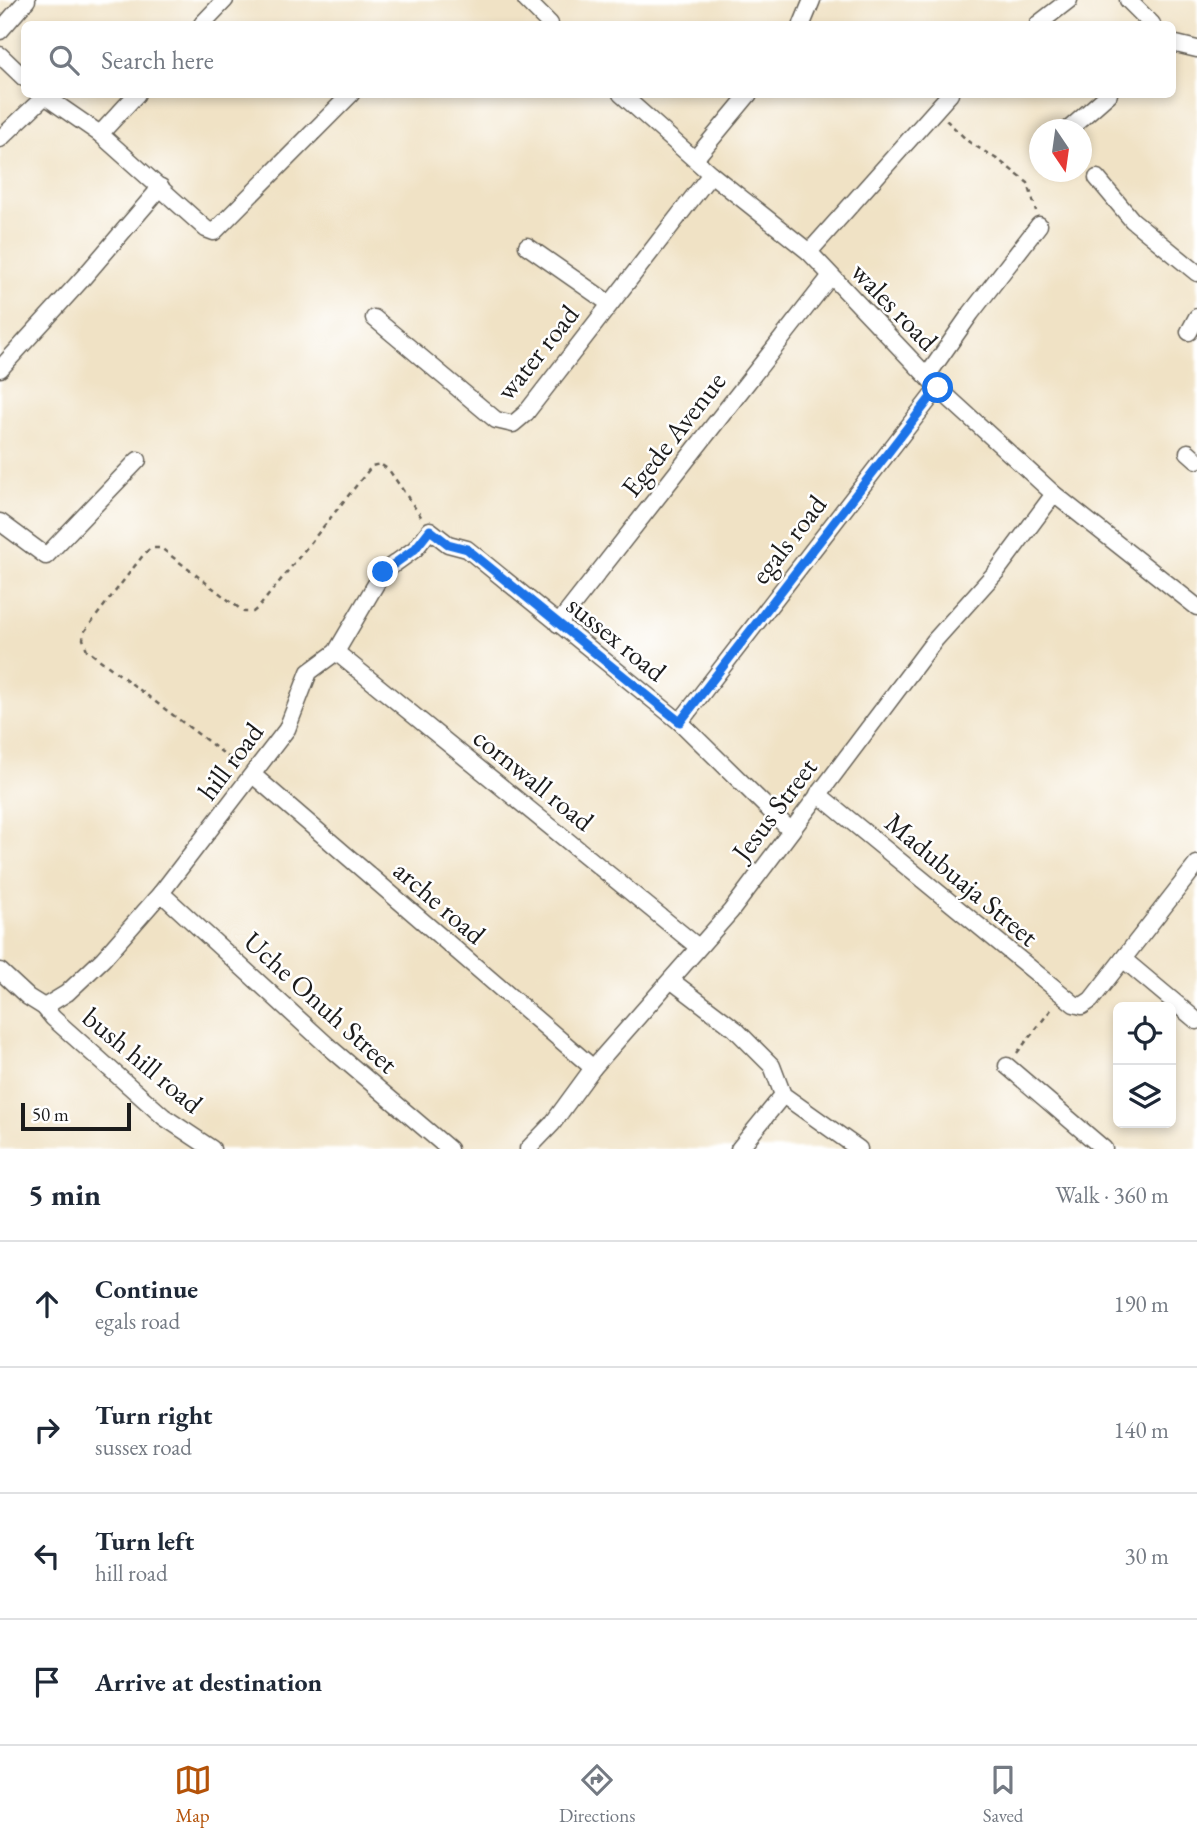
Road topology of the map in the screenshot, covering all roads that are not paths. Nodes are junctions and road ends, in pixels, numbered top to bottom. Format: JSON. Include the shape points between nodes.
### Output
{"nodes":[{"id":1,"x":27,"y":0,"type":"edge"},
{"id":2,"x":225,"y":0,"type":"edge"},
{"id":3,"x":526,"y":0,"type":"edge"},
{"id":4,"x":812,"y":0,"type":"edge"},
{"id":5,"x":1069,"y":0,"type":"edge"},
{"id":6,"x":1128,"y":0,"type":"edge"},
{"id":7,"x":205,"y":21,"type":"edge"},
{"id":8,"x":547,"y":21,"type":"edge"},
{"id":9,"x":803,"y":21,"type":"edge"},
{"id":10,"x":1042,"y":21,"type":"edge"},
{"id":11,"x":1149,"y":21,"type":"edge"},
{"id":12,"x":0,"y":31,"type":"edge"},
{"id":13,"x":1176,"y":44,"type":"edge"},
{"id":14,"x":1197,"y":49,"type":"edge"},
{"id":15,"x":0,"y":55,"type":"edge"},
{"id":16,"x":21,"y":75,"type":"edge"},
{"id":17,"x":41,"y":98,"type":"edge"},
{"id":18,"x":46,"y":98,"type":"edge"},
{"id":19,"x":133,"y":98,"type":"edge"},
{"id":20,"x":347,"y":98,"type":"edge"},
{"id":21,"x":626,"y":98,"type":"edge"},
{"id":22,"x":746,"y":98,"type":"edge"},
{"id":23,"x":946,"y":98,"type":"edge"},
{"id":24,"x":1104,"y":98,"type":"edge"},
{"id":25,"x":1081,"y":119,"type":"edge"},
{"id":26,"x":100,"y":134,"type":"junction"},
{"id":27,"x":0,"y":139,"type":"edge"},
{"id":28,"x":695,"y":159,"type":"junction"},
{"id":29,"x":711,"y":174,"type":"junction"},
{"id":30,"x":1097,"y":178,"type":"dead end"},
{"id":31,"x":161,"y":187,"type":"junction"},
{"id":32,"x":1039,"y":225,"type":"road end"},
{"id":33,"x":527,"y":246,"type":"dead end"},
{"id":34,"x":808,"y":252,"type":"junction"},
{"id":35,"x":1197,"y":273,"type":"edge"},
{"id":36,"x":830,"y":277,"type":"junction"},
{"id":37,"x":610,"y":304,"type":"junction"},
{"id":38,"x":1197,"y":317,"type":"edge"},
{"id":39,"x":374,"y":318,"type":"dead end"},
{"id":40,"x":1189,"y":332,"type":"dead end"},
{"id":41,"x":0,"y":369,"type":"edge"},
{"id":42,"x":932,"y":382,"type":"junction"},
{"id":43,"x":138,"y":460,"type":"dead end"},
{"id":44,"x":1054,"y":494,"type":"junction"},
{"id":45,"x":0,"y":522,"type":"edge"},
{"id":46,"x":430,"y":530,"type":"joint"},
{"id":47,"x":1197,"y":607,"type":"edge"},
{"id":48,"x":558,"y":624,"type":"junction"},
{"id":49,"x":336,"y":652,"type":"junction"},
{"id":50,"x":680,"y":722,"type":"junction"},
{"id":51,"x":253,"y":775,"type":"junction"},
{"id":52,"x":818,"y":794,"type":"junction"},
{"id":53,"x":791,"y":831,"type":"junction"},
{"id":54,"x":1197,"y":864,"type":"edge"},
{"id":55,"x":161,"y":892,"type":"junction"},
{"id":56,"x":698,"y":947,"type":"junction"},
{"id":57,"x":1123,"y":959,"type":"junction"},
{"id":58,"x":0,"y":971,"type":"edge"},
{"id":59,"x":671,"y":981,"type":"junction"},
{"id":60,"x":44,"y":1007,"type":"junction"},
{"id":61,"x":1197,"y":1021,"type":"edge"},
{"id":62,"x":1007,"y":1066,"type":"road end"},
{"id":63,"x":593,"y":1068,"type":"junction"},
{"id":64,"x":783,"y":1095,"type":"junction"},
{"id":65,"x":212,"y":1149,"type":"edge"},
{"id":66,"x":449,"y":1149,"type":"edge"},
{"id":67,"x":528,"y":1149,"type":"edge"},
{"id":68,"x":739,"y":1149,"type":"edge"},
{"id":69,"x":859,"y":1149,"type":"edge"},
{"id":70,"x":1104,"y":1149,"type":"edge"}],
"edges":[{"from":1,"to":12,"type":"street"},
{"from":2,"to":7,"type":"street"},
{"from":3,"to":8,"type":"street"},
{"from":4,"to":9,"type":"street"},
{"from":5,"to":10,"type":"street"},
{"from":6,"to":11,"type":"street"},
{"from":13,"to":14,"type":"street"},
{"from":15,"to":16,"type":"street"},
{"from":17,"to":27,"type":"street"},
{"from":18,"to":26,"type":"street"},
{"from":19,"to":26,"type":"street"},
{"from":20,"to":31,"type":"street","via":[[214,232]]},
{"from":21,"to":28,"type":"street","name":"wales road"},
{"from":22,"to":28,"type":"street"},
{"from":23,"to":34,"type":"street"},
{"from":24,"to":25,"type":"street"},
{"from":26,"to":31,"type":"street"},
{"from":28,"to":29,"type":"street","name":"wales road"},
{"from":29,"to":34,"type":"street","name":"wales road"},
{"from":29,"to":37,"type":"street","name":"water road"},
{"from":30,"to":35,"type":"street","via":[[1132,220]]},
{"from":31,"to":41,"type":"street"},
{"from":32,"to":42,"type":"street","name":"egals road","via":[[971,313]]},
{"from":33,"to":37,"type":"street"},
{"from":34,"to":36,"type":"street","name":"wales road"},
{"from":36,"to":42,"type":"street","name":"wales road"},
{"from":36,"to":48,"type":"street","name":"Egede Avenue"},
{"from":37,"to":39,"type":"street","name":"water road","via":[[513,424],[496,420]]},
{"from":38,"to":40,"type":"street"},
{"from":42,"to":44,"type":"street","name":"wales road"},
{"from":42,"to":50,"type":"street","name":"egals road"},
{"from":43,"to":45,"type":"street","via":[[46,556]]},
{"from":44,"to":47,"type":"street","name":"wales road"},
{"from":44,"to":52,"type":"street","name":"Jesus Street","via":[[996,572],[934,640]]},
{"from":46,"to":48,"type":"street","name":"sussex road","via":[[448,544],[467,549]]},
{"from":46,"to":49,"type":"street","name":"hill road","via":[[415,549],[383,572]]},
{"from":48,"to":50,"type":"street","name":"sussex road"},
{"from":49,"to":51,"type":"street","name":"hill road","via":[[309,672],[287,729]]},
{"from":49,"to":56,"type":"street","name":"cornwall road"},
{"from":50,"to":53,"type":"street","name":"sussex road"},
{"from":51,"to":55,"type":"street","name":"hill road"},
{"from":51,"to":63,"type":"street","name":"arche road"},
{"from":52,"to":53,"type":"street","name":"Jesus Street"},
{"from":52,"to":57,"type":"street","name":"Madubuaja Street","via":[[1068,1000],[1082,1006],[1091,1000]]},
{"from":53,"to":56,"type":"street","name":"Jesus Street"},
{"from":54,"to":57,"type":"street"},
{"from":55,"to":60,"type":"street","name":"hill road","via":[[103,959],[67,993]]},
{"from":55,"to":66,"type":"street","name":"Uche Onuh Street","via":[[328,1046]]},
{"from":56,"to":59,"type":"street","name":"Jesus Street"},
{"from":57,"to":61,"type":"street"},
{"from":58,"to":60,"type":"street","name":"bush hill road"},
{"from":59,"to":63,"type":"street","name":"Jesus Street"},
{"from":59,"to":64,"type":"street","via":[[735,1029],[772,1066]]},
{"from":60,"to":65,"type":"street","name":"bush hill road","via":[[164,1116]]},
{"from":62,"to":70,"type":"street"},
{"from":63,"to":67,"type":"street","name":"Jesus Street"},
{"from":64,"to":68,"type":"street"},
{"from":64,"to":69,"type":"street"}]}
